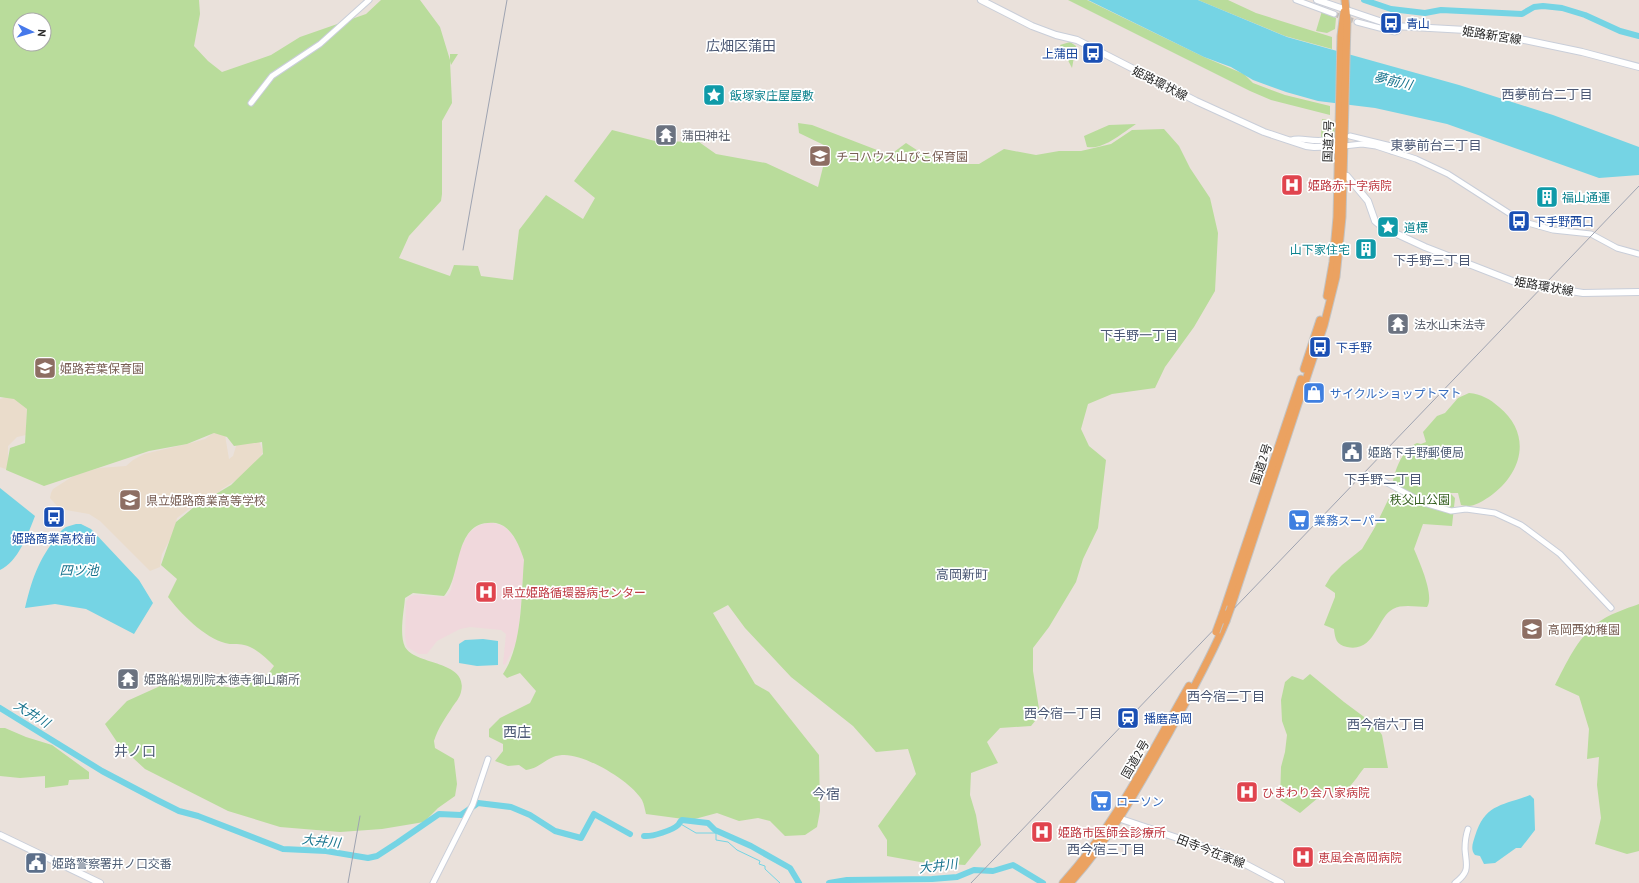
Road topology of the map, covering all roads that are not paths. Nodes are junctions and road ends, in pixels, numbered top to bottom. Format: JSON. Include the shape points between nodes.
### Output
{"nodes":[{"id":1,"x":369,"y":0,"type":"edge"},
{"id":2,"x":981,"y":0,"type":"edge"},
{"id":3,"x":1296,"y":0,"type":"edge"},
{"id":4,"x":1317,"y":0,"type":"edge"},
{"id":5,"x":1345,"y":0,"type":"edge"},
{"id":6,"x":1344,"y":10,"type":"junction"},
{"id":7,"x":1334,"y":14,"type":"tunnel mouth"},
{"id":8,"x":1357,"y":22,"type":"tunnel mouth"},
{"id":9,"x":1399,"y":27,"type":"junction"},
{"id":10,"x":1639,"y":67,"type":"edge"},
{"id":11,"x":251,"y":104,"type":"dead end"},
{"id":12,"x":1350,"y":136,"type":"dead end"},
{"id":13,"x":1330,"y":139,"type":"dead end"},
{"id":14,"x":1291,"y":140,"type":"junction"},
{"id":15,"x":1341,"y":146,"type":"junction"},
{"id":16,"x":1392,"y":151,"type":"junction"},
{"id":17,"x":1343,"y":175,"type":"junction"},
{"id":18,"x":1639,"y":254,"type":"edge"},
{"id":19,"x":1639,"y":292,"type":"edge"},
{"id":20,"x":1369,"y":475,"type":"dead end"},
{"id":21,"x":1611,"y":608,"type":"dead end"},
{"id":22,"x":488,"y":759,"type":"dead end"},
{"id":23,"x":1118,"y":818,"type":"junction"},
{"id":24,"x":1468,"y":829,"type":"dead end"},
{"id":25,"x":0,"y":835,"type":"edge"},
{"id":26,"x":100,"y":883,"type":"edge"},
{"id":27,"x":433,"y":883,"type":"edge"},
{"id":28,"x":1063,"y":883,"type":"edge"},
{"id":29,"x":1070,"y":883,"type":"edge"},
{"id":30,"x":1281,"y":883,"type":"edge"},
{"id":31,"x":1455,"y":883,"type":"edge"}],
"edges":[{"from":1,"to":11,"type":"street","via":[[320,44],[272,76]]},
{"from":2,"to":14,"type":"main road","name":"姫路環状線","via":[[1032,26],[1077,40],[1196,102],[1264,132]]},
{"from":3,"to":7,"type":"street"},
{"from":4,"to":6,"type":"main road","name":"姫路新宮線"},
{"from":5,"to":6,"type":"highway","name":"国道2号"},
{"from":6,"to":9,"type":"main road","name":"姫路新宮線"},
{"from":6,"to":15,"type":"highway","name":"国道2号","via":[[1347,22],[1344,37]]},
{"from":8,"to":9,"type":"street","via":[[1395,32]]},
{"from":9,"to":10,"type":"main road","name":"姫路新宮線","via":[[1466,30],[1502,36],[1582,52]]},
{"from":12,"to":16,"type":"street","via":[[1391,146]]},
{"from":13,"to":14,"type":"street","via":[[1321,142],[1295,138]]},
{"from":14,"to":15,"type":"main road","name":"姫路環状線","via":[[1314,147]]},
{"from":15,"to":16,"type":"street","via":[[1362,144]]},
{"from":15,"to":17,"type":"highway","name":"国道2号"},
{"from":15,"to":23,"type":"highway","name":"国道2号","bridge":true,"via":[[1336,235],[1326,299],[1223,613],[1200,666]]},
{"from":16,"to":18,"type":"street","via":[[1442,171],[1528,224],[1553,230],[1591,234],[1618,248]]},
{"from":17,"to":19,"type":"main road","name":"姫路環状線","via":[[1348,176],[1368,201],[1375,221],[1382,227],[1432,250],[1515,282],[1583,293]]},
{"from":17,"to":23,"type":"highway","name":"国道2号","bridge":true,"via":[[1341,236],[1336,277],[1329,305],[1231,607],[1212,653]]},
{"from":20,"to":21,"type":"street","via":[[1424,503],[1450,511],[1466,509],[1495,513],[1521,525],[1560,554]]},
{"from":22,"to":27,"type":"street","via":[[473,804]]},
{"from":23,"to":28,"type":"highway","name":"国道2号"},
{"from":23,"to":29,"type":"highway","name":"国道2号","via":[[1097,852]]},
{"from":23,"to":30,"type":"main road","name":"田寺今在家線","via":[[1228,855]]},
{"from":24,"to":31,"type":"street","via":[[1465,848],[1467,869]]},
{"from":25,"to":26,"type":"main road"}]}
